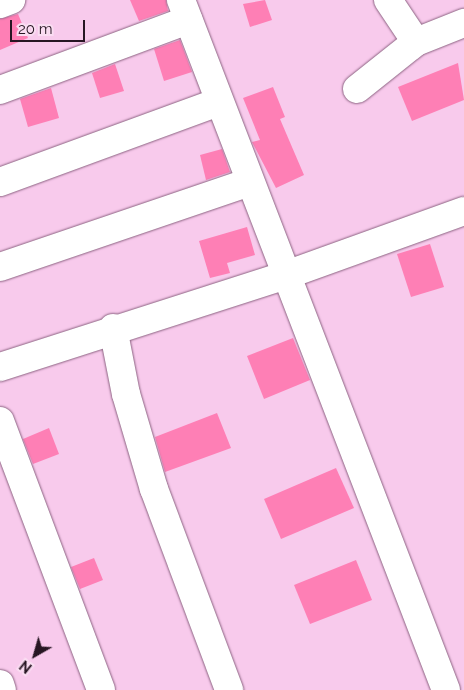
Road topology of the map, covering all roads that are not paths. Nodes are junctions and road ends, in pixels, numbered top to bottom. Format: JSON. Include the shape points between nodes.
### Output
{"nodes":[{"id":1,"x":12,"y":0,"type":"edge"},
{"id":2,"x":388,"y":0,"type":"edge"},
{"id":3,"x":0,"y":4,"type":"edge"},
{"id":4,"x":184,"y":10,"type":"edge"},
{"id":5,"x":464,"y":23,"type":"edge"},
{"id":6,"x":416,"y":42,"type":"junction"},
{"id":7,"x":0,"y":90,"type":"edge"},
{"id":8,"x":357,"y":90,"type":"dead end"},
{"id":9,"x":219,"y":102,"type":"junction"},
{"id":10,"x":0,"y":182,"type":"edge"},
{"id":11,"x":250,"y":182,"type":"junction"},
{"id":12,"x":464,"y":211,"type":"edge"},
{"id":13,"x":0,"y":267,"type":"edge"},
{"id":14,"x":288,"y":274,"type":"junction"},
{"id":15,"x":113,"y":328,"type":"junction"},
{"id":16,"x":0,"y":367,"type":"edge"},
{"id":17,"x":0,"y":421,"type":"edge"},
{"id":18,"x":0,"y":684,"type":"edge"},
{"id":19,"x":2,"y":690,"type":"edge"},
{"id":20,"x":100,"y":690,"type":"edge"},
{"id":21,"x":229,"y":690,"type":"edge"},
{"id":22,"x":446,"y":690,"type":"edge"}],
"edges":[{"from":1,"to":3,"type":"street"},
{"from":2,"to":6,"type":"street"},
{"from":4,"to":7,"type":"street"},
{"from":4,"to":9,"type":"street"},
{"from":5,"to":6,"type":"street"},
{"from":6,"to":8,"type":"street"},
{"from":9,"to":10,"type":"street"},
{"from":9,"to":11,"type":"street"},
{"from":11,"to":13,"type":"street"},
{"from":11,"to":14,"type":"street"},
{"from":12,"to":14,"type":"street"},
{"from":14,"to":15,"type":"street"},
{"from":14,"to":22,"type":"street"},
{"from":15,"to":16,"type":"street"},
{"from":15,"to":21,"type":"street","via":[[126,394],[154,489]]},
{"from":17,"to":20,"type":"street"},
{"from":18,"to":19,"type":"street"}]}
